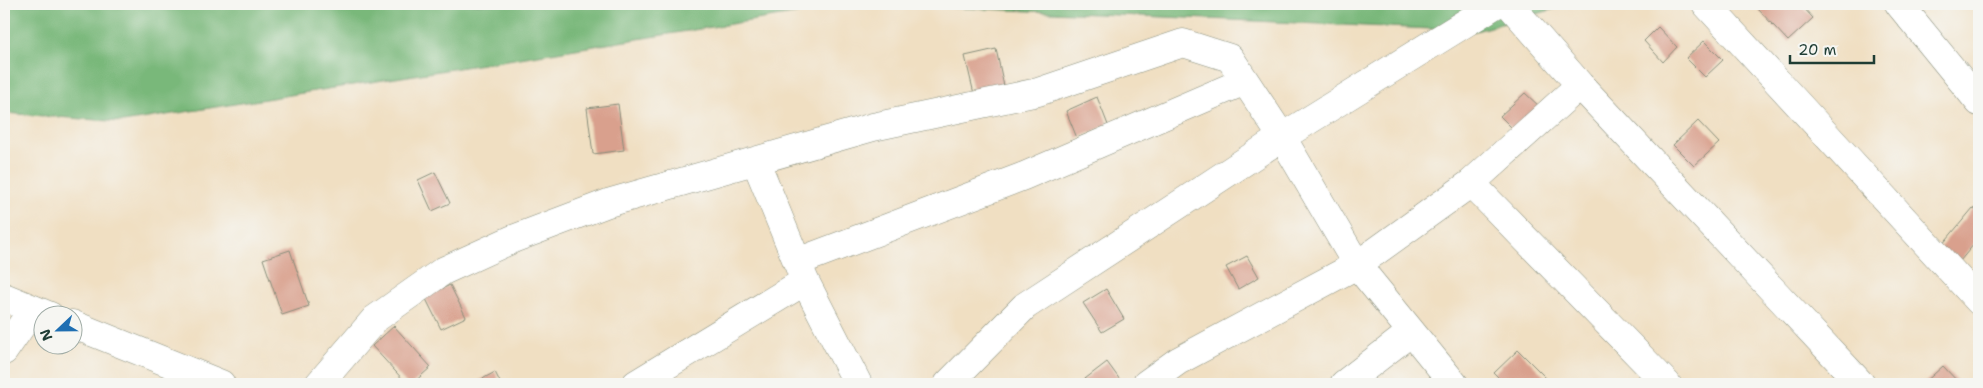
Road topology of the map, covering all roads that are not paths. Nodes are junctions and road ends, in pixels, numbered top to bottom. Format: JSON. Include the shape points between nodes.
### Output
{"nodes":[{"id":1,"x":1496,"y":4,"type":"edge"},
{"id":2,"x":1510,"y":4,"type":"edge"},
{"id":3,"x":1706,"y":4,"type":"edge"},
{"id":4,"x":1899,"y":4,"type":"edge"},
{"id":5,"x":1245,"y":80,"type":"junction"},
{"id":6,"x":1580,"y":85,"type":"junction"},
{"id":7,"x":1979,"y":102,"type":"edge"},
{"id":8,"x":1282,"y":137,"type":"junction"},
{"id":9,"x":756,"y":162,"type":"junction"},
{"id":10,"x":1471,"y":182,"type":"junction"},
{"id":11,"x":1357,"y":265,"type":"junction"},
{"id":12,"x":801,"y":271,"type":"junction"},
{"id":13,"x":4,"y":297,"type":"edge"},
{"id":14,"x":1979,"y":302,"type":"edge"},
{"id":15,"x":32,"y":308,"type":"edge"},
{"id":16,"x":32,"y":322,"type":"edge"},
{"id":17,"x":82,"y":328,"type":"edge"},
{"id":18,"x":1410,"y":333,"type":"junction"},
{"id":19,"x":4,"y":351,"type":"edge"},
{"id":20,"x":222,"y":384,"type":"edge"},
{"id":21,"x":319,"y":384,"type":"edge"},
{"id":22,"x":636,"y":384,"type":"edge"},
{"id":23,"x":858,"y":384,"type":"edge"},
{"id":24,"x":948,"y":384,"type":"edge"},
{"id":25,"x":1146,"y":384,"type":"edge"},
{"id":26,"x":1344,"y":384,"type":"edge"},
{"id":27,"x":1454,"y":384,"type":"edge"},
{"id":28,"x":1667,"y":384,"type":"edge"},
{"id":29,"x":1861,"y":384,"type":"edge"}],
"edges":[{"from":1,"to":8,"type":"street"},
{"from":2,"to":6,"type":"street"},
{"from":3,"to":14,"type":"street"},
{"from":4,"to":7,"type":"street"},
{"from":5,"to":8,"type":"street"},
{"from":5,"to":9,"type":"street","via":[[1230,58],[1183,43],[1038,92],[873,127]]},
{"from":5,"to":12,"type":"street"},
{"from":6,"to":10,"type":"street"},
{"from":6,"to":29,"type":"street"},
{"from":8,"to":11,"type":"street"},
{"from":8,"to":24,"type":"street","via":[[1024,306]]},
{"from":9,"to":12,"type":"street"},
{"from":9,"to":21,"type":"street","via":[[608,203],[513,239],[443,271],[375,319]]},
{"from":10,"to":11,"type":"street"},
{"from":10,"to":28,"type":"street"},
{"from":11,"to":18,"type":"street"},
{"from":11,"to":25,"type":"street","via":[[1178,361]]},
{"from":12,"to":22,"type":"street"},
{"from":12,"to":23,"type":"street"},
{"from":13,"to":15,"type":"street"},
{"from":16,"to":19,"type":"street"},
{"from":17,"to":20,"type":"street"},
{"from":18,"to":26,"type":"street"},
{"from":18,"to":27,"type":"street"}]}
